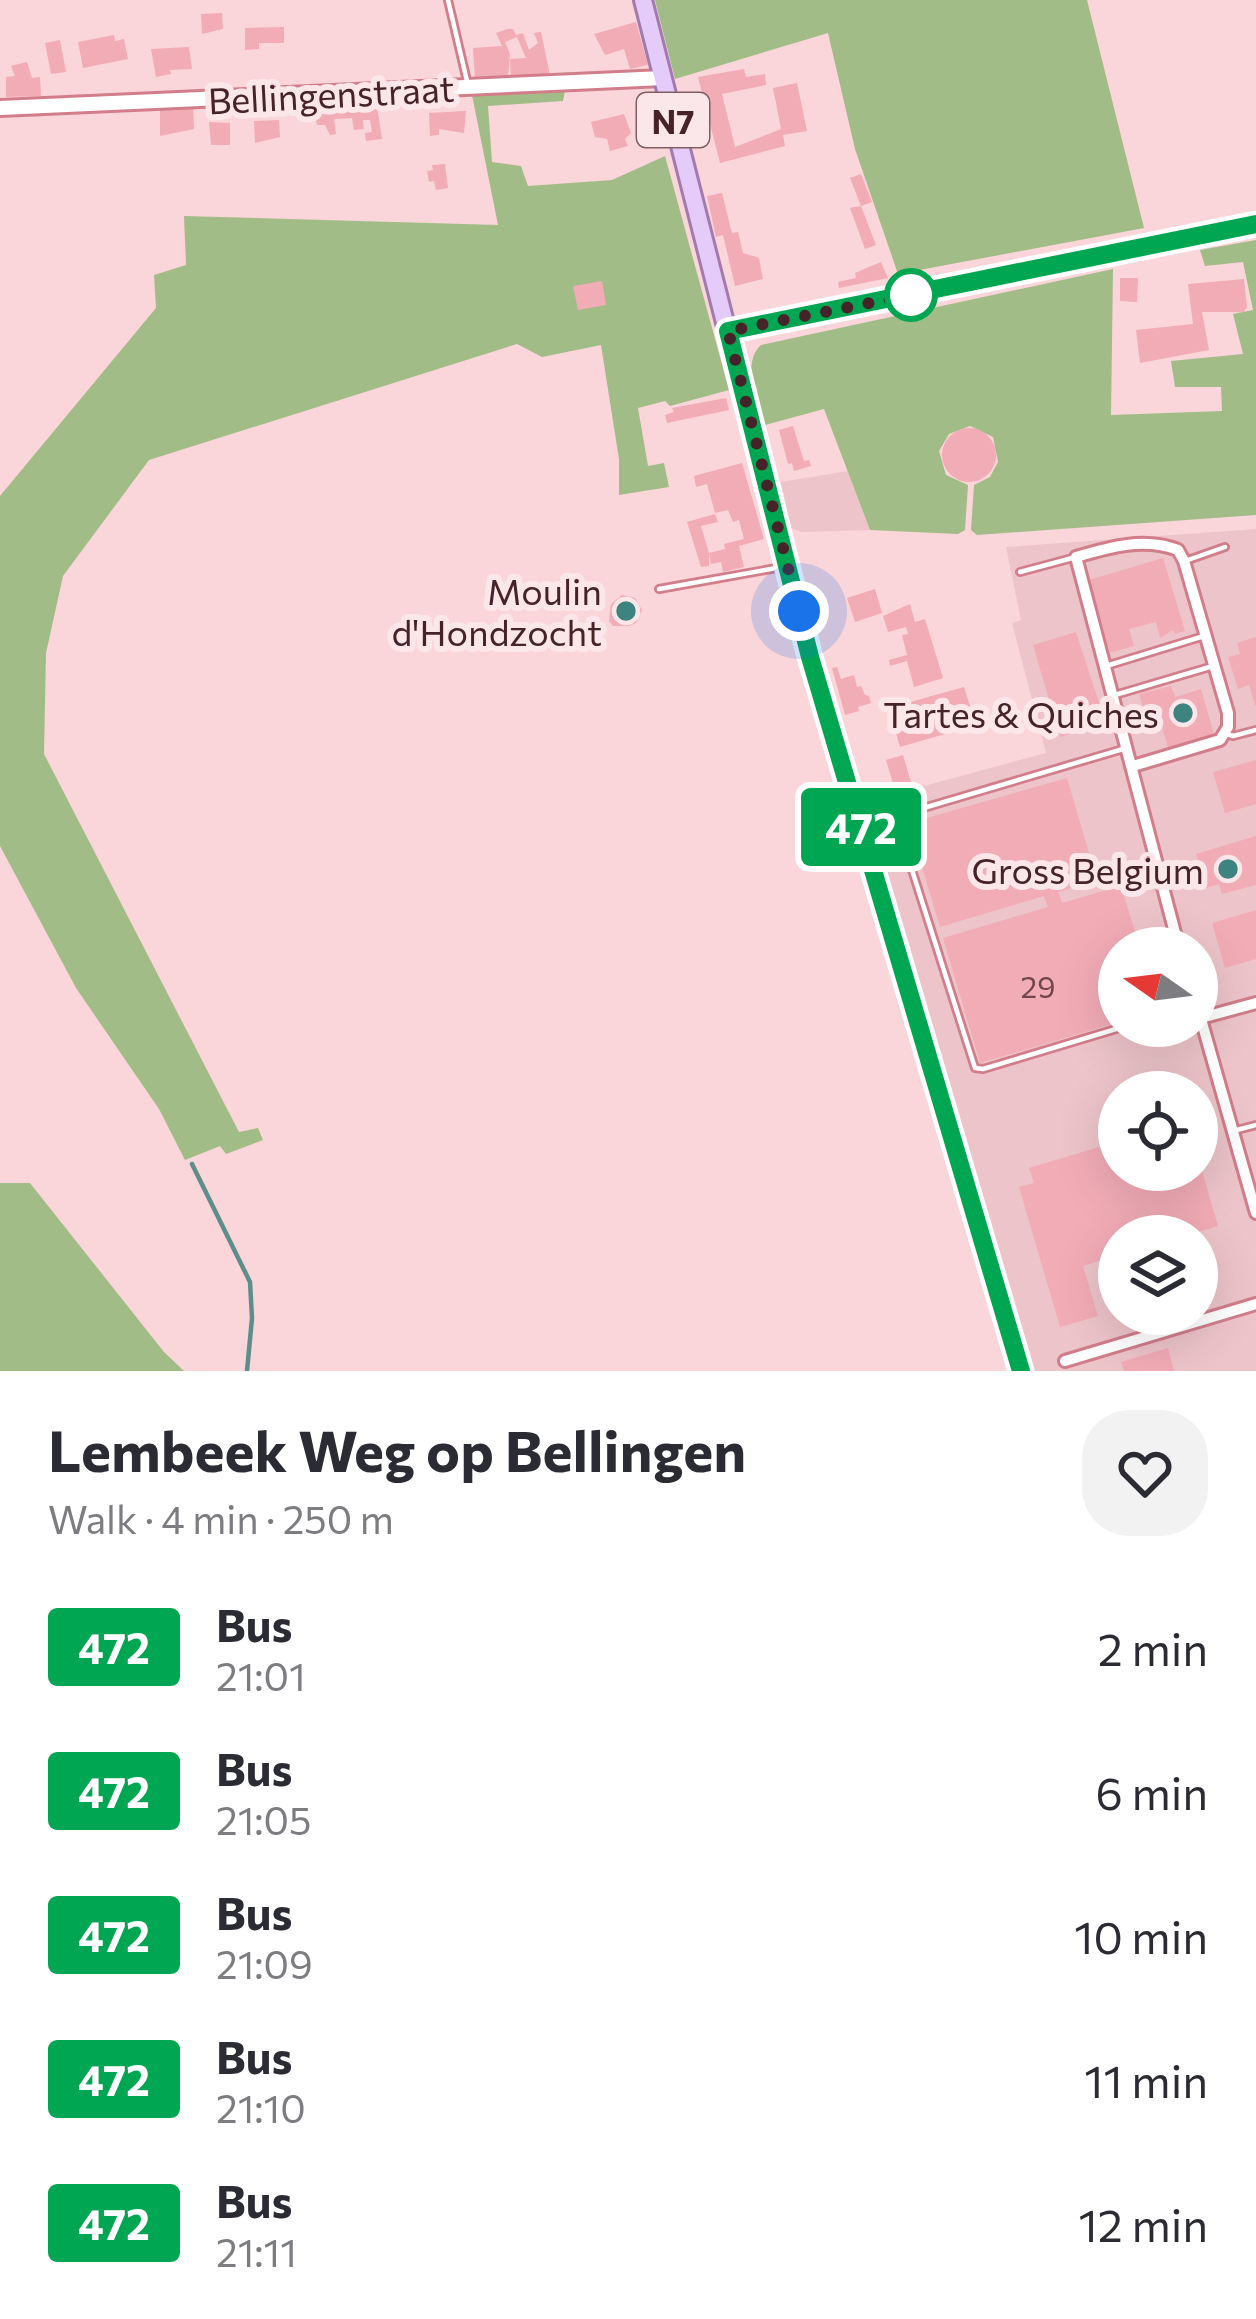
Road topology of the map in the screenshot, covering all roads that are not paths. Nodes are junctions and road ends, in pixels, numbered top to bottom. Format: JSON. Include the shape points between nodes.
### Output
{"nodes":[{"id":1,"x":448,"y":0,"type":"edge"},
{"id":2,"x":643,"y":0,"type":"edge"},
{"id":3,"x":663,"y":78,"type":"junction"},
{"id":4,"x":468,"y":87,"type":"junction"},
{"id":5,"x":0,"y":108,"type":"edge"},
{"id":6,"x":1256,"y":224,"type":"edge"},
{"id":7,"x":728,"y":331,"type":"junction"},
{"id":8,"x":1225,"y":548,"type":"dead end"},
{"id":9,"x":1076,"y":557,"type":"junction"},
{"id":10,"x":1184,"y":562,"type":"junction"},
{"id":11,"x":788,"y":566,"type":"junction"},
{"id":12,"x":1020,"y":572,"type":"dead end"},
{"id":13,"x":659,"y":589,"type":"dead end"},
{"id":14,"x":1207,"y":636,"type":"junction"},
{"id":15,"x":1215,"y":665,"type":"junction"},
{"id":16,"x":1106,"y":666,"type":"junction"},
{"id":17,"x":1115,"y":695,"type":"junction"},
{"id":18,"x":1256,"y":730,"type":"edge"},
{"id":19,"x":1226,"y":734,"type":"junction"},
{"id":20,"x":1128,"y":747,"type":"junction"},
{"id":21,"x":1133,"y":766,"type":"junction"},
{"id":22,"x":1174,"y":927,"type":"edge"},
{"id":23,"x":1256,"y":1003,"type":"edge"},
{"id":24,"x":1218,"y":1013,"type":"edge"},
{"id":25,"x":1098,"y":1034,"type":"edge"},
{"id":26,"x":1209,"y":1047,"type":"edge"},
{"id":27,"x":1256,"y":1125,"type":"edge"},
{"id":28,"x":1233,"y":1131,"type":"junction"},
{"id":29,"x":1256,"y":1213,"type":"edge"},
{"id":30,"x":1256,"y":1304,"type":"edge"},
{"id":31,"x":1065,"y":1360,"type":"dead end"},
{"id":32,"x":1021,"y":1371,"type":"edge"}],
"edges":[{"from":1,"to":4,"type":"lane"},
{"from":2,"to":3,"type":"main road","number":"N7"},
{"from":3,"to":4,"type":"street","name":"Bellingenstraat"},
{"from":3,"to":7,"type":"main road","number":"N7"},
{"from":4,"to":5,"type":"street","name":"Bellingenstraat"},
{"from":6,"to":7,"type":"main road"},
{"from":7,"to":11,"type":"main road","number":"N7"},
{"from":8,"to":10,"type":"lane"},
{"from":9,"to":10,"type":"street","via":[[1157,542],[1178,550]]},
{"from":9,"to":12,"type":"lane"},
{"from":9,"to":16,"type":"street"},
{"from":10,"to":14,"type":"street"},
{"from":11,"to":13,"type":"lane"},
{"from":11,"to":32,"type":"main road","number":"N7"},
{"from":14,"to":15,"type":"street"},
{"from":14,"to":16,"type":"lane"},
{"from":15,"to":17,"type":"lane"},
{"from":15,"to":19,"type":"street"},
{"from":16,"to":17,"type":"street"},
{"from":17,"to":20,"type":"street"},
{"from":18,"to":19,"type":"lane"},
{"from":19,"to":21,"type":"street"},
{"from":20,"to":21,"type":"street"},
{"from":20,"to":25,"type":"lane","via":[[910,812],[898,826],[975,1068]]},
{"from":21,"to":22,"type":"street"},
{"from":23,"to":24,"type":"street"},
{"from":26,"to":28,"type":"street"},
{"from":27,"to":28,"type":"lane"},
{"from":28,"to":29,"type":"street"},
{"from":30,"to":31,"type":"street"}]}
